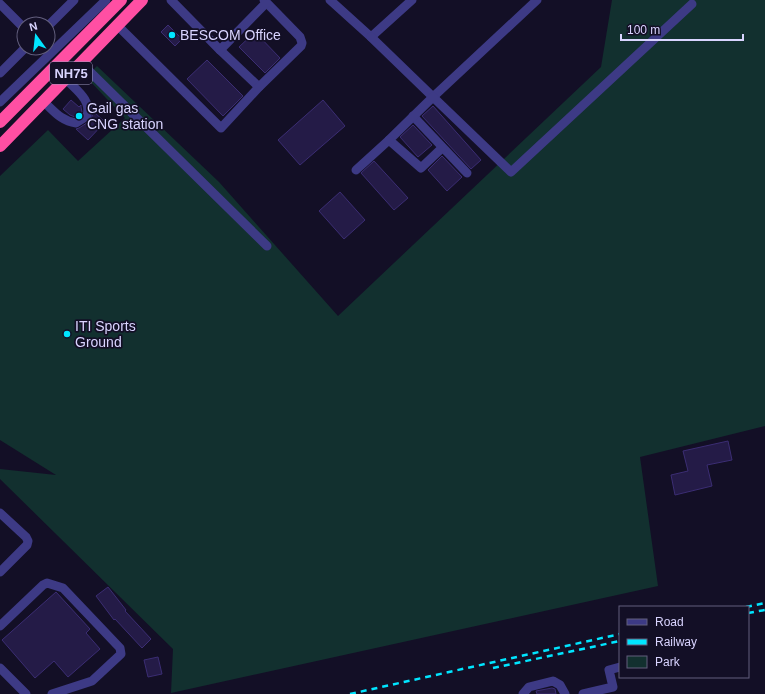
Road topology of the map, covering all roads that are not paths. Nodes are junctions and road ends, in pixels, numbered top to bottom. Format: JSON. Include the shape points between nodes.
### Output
{"nodes":[{"id":1,"x":74,"y":0,"type":"edge"},
{"id":2,"x":106,"y":0,"type":"edge"},
{"id":3,"x":121,"y":0,"type":"edge"},
{"id":4,"x":142,"y":0,"type":"edge"},
{"id":5,"x":171,"y":0,"type":"edge"},
{"id":6,"x":330,"y":0,"type":"edge"},
{"id":7,"x":412,"y":0,"type":"edge"},
{"id":8,"x":537,"y":0,"type":"edge"},
{"id":9,"x":265,"y":1,"type":"edge"},
{"id":10,"x":0,"y":4,"type":"edge"},
{"id":11,"x":692,"y":4,"type":"dead end"},
{"id":12,"x":56,"y":18,"type":"edge"},
{"id":13,"x":16,"y":20,"type":"edge"},
{"id":14,"x":117,"y":25,"type":"junction"},
{"id":15,"x":371,"y":37,"type":"junction"},
{"id":16,"x":220,"y":50,"type":"junction"},
{"id":17,"x":18,"y":56,"type":"edge"},
{"id":18,"x":81,"y":63,"type":"junction"},
{"id":19,"x":0,"y":73,"type":"edge"},
{"id":20,"x":66,"y":79,"type":"junction"},
{"id":21,"x":258,"y":87,"type":"junction"},
{"id":22,"x":433,"y":97,"type":"junction"},
{"id":23,"x":0,"y":102,"type":"edge"},
{"id":24,"x":44,"y":102,"type":"junction"},
{"id":25,"x":413,"y":116,"type":"junction"},
{"id":26,"x":0,"y":122,"type":"edge"},
{"id":27,"x":389,"y":140,"type":"junction"},
{"id":28,"x":0,"y":146,"type":"edge"},
{"id":29,"x":442,"y":148,"type":"junction"},
{"id":30,"x":356,"y":170,"type":"dead end"},
{"id":31,"x":467,"y":173,"type":"dead end"},
{"id":32,"x":267,"y":246,"type":"dead end"},
{"id":33,"x":0,"y":513,"type":"edge"},
{"id":34,"x":0,"y":572,"type":"edge"},
{"id":35,"x":0,"y":626,"type":"edge"},
{"id":36,"x":619,"y":667,"type":"edge"},
{"id":37,"x":0,"y":668,"type":"edge"},
{"id":38,"x":26,"y":694,"type":"edge"},
{"id":39,"x":52,"y":694,"type":"edge"},
{"id":40,"x":523,"y":694,"type":"edge"},
{"id":41,"x":565,"y":694,"type":"edge"},
{"id":42,"x":583,"y":694,"type":"edge"}],
"edges":[{"from":1,"to":12,"type":"street"},
{"from":2,"to":23,"type":"street"},
{"from":3,"to":26,"type":"highway","number":"NH75"},
{"from":4,"to":14,"type":"highway","number":"NH75"},
{"from":5,"to":16,"type":"street"},
{"from":6,"to":15,"type":"street"},
{"from":7,"to":15,"type":"street"},
{"from":8,"to":22,"type":"street"},
{"from":9,"to":16,"type":"street"},
{"from":9,"to":21,"type":"street","via":[[300,37],[302,43]]},
{"from":10,"to":13,"type":"street"},
{"from":11,"to":22,"type":"street","via":[[511,172]]},
{"from":14,"to":18,"type":"highway","number":"NH75"},
{"from":14,"to":21,"type":"street","via":[[221,128]]},
{"from":15,"to":22,"type":"street"},
{"from":16,"to":21,"type":"street"},
{"from":17,"to":19,"type":"street"},
{"from":18,"to":20,"type":"highway","number":"NH75"},
{"from":18,"to":32,"type":"street"},
{"from":20,"to":24,"type":"highway","number":"NH75"},
{"from":20,"to":24,"type":"street","via":[[87,101],[87,116],[76,123],[67,122]]},
{"from":22,"to":25,"type":"street"},
{"from":24,"to":28,"type":"highway","number":"NH75"},
{"from":25,"to":27,"type":"street"},
{"from":25,"to":29,"type":"street"},
{"from":27,"to":29,"type":"street","via":[[421,168]]},
{"from":27,"to":30,"type":"street"},
{"from":29,"to":31,"type":"street"},
{"from":33,"to":34,"type":"street","via":[[28,541]]},
{"from":35,"to":39,"type":"street","via":[[47,583],[63,588],[120,648],[121,654],[92,681]]},
{"from":36,"to":42,"type":"street","via":[[609,670],[613,687]]},
{"from":37,"to":38,"type":"street"},
{"from":40,"to":41,"type":"street","via":[[529,687],[553,681],[560,685]]}]}
